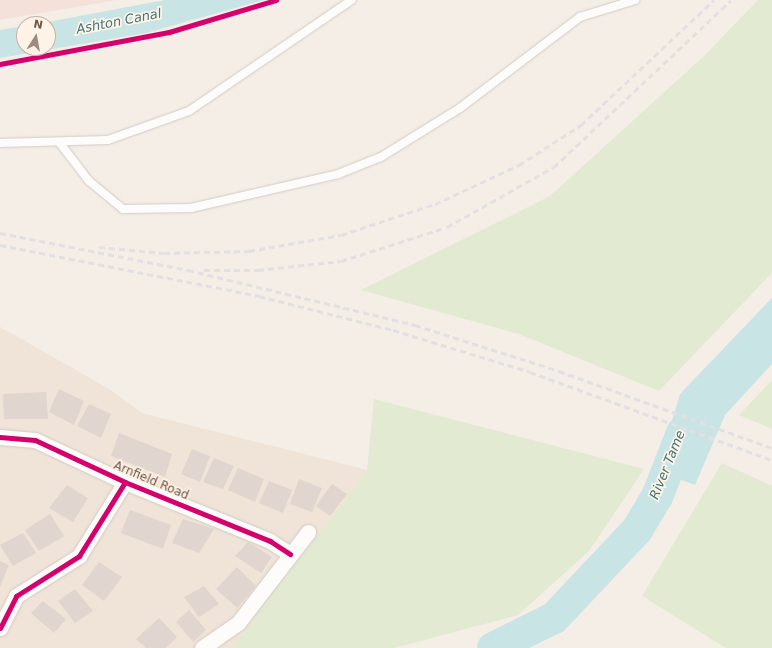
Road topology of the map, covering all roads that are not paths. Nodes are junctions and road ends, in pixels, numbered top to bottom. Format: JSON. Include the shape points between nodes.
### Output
{"nodes":[{"id":1,"x":352,"y":0,"type":"edge"},
{"id":2,"x":634,"y":0,"type":"edge"},
{"id":3,"x":59,"y":142,"type":"junction"},
{"id":4,"x":0,"y":143,"type":"edge"},
{"id":5,"x":0,"y":437,"type":"edge"},
{"id":6,"x":125,"y":482,"type":"junction"},
{"id":7,"x":308,"y":532,"type":"dead end"},
{"id":8,"x":290,"y":554,"type":"junction"},
{"id":9,"x":0,"y":628,"type":"edge"},
{"id":10,"x":202,"y":648,"type":"edge"}],
"edges":[{"from":1,"to":3,"type":"lane","via":[[189,111],[126,136]]},
{"from":2,"to":3,"type":"lane","via":[[580,17],[460,108],[380,157],[338,174],[191,208],[123,209],[89,181]]},
{"from":3,"to":4,"type":"lane"},
{"from":5,"to":6,"type":"street","name":"Arnfield Road","via":[[35,440]]},
{"from":6,"to":8,"type":"street","name":"Arnfield Road","via":[[270,541]]},
{"from":6,"to":9,"type":"street","via":[[79,556],[16,596]]},
{"from":7,"to":8,"type":"street"},
{"from":8,"to":10,"type":"street","via":[[238,623]]}]}
